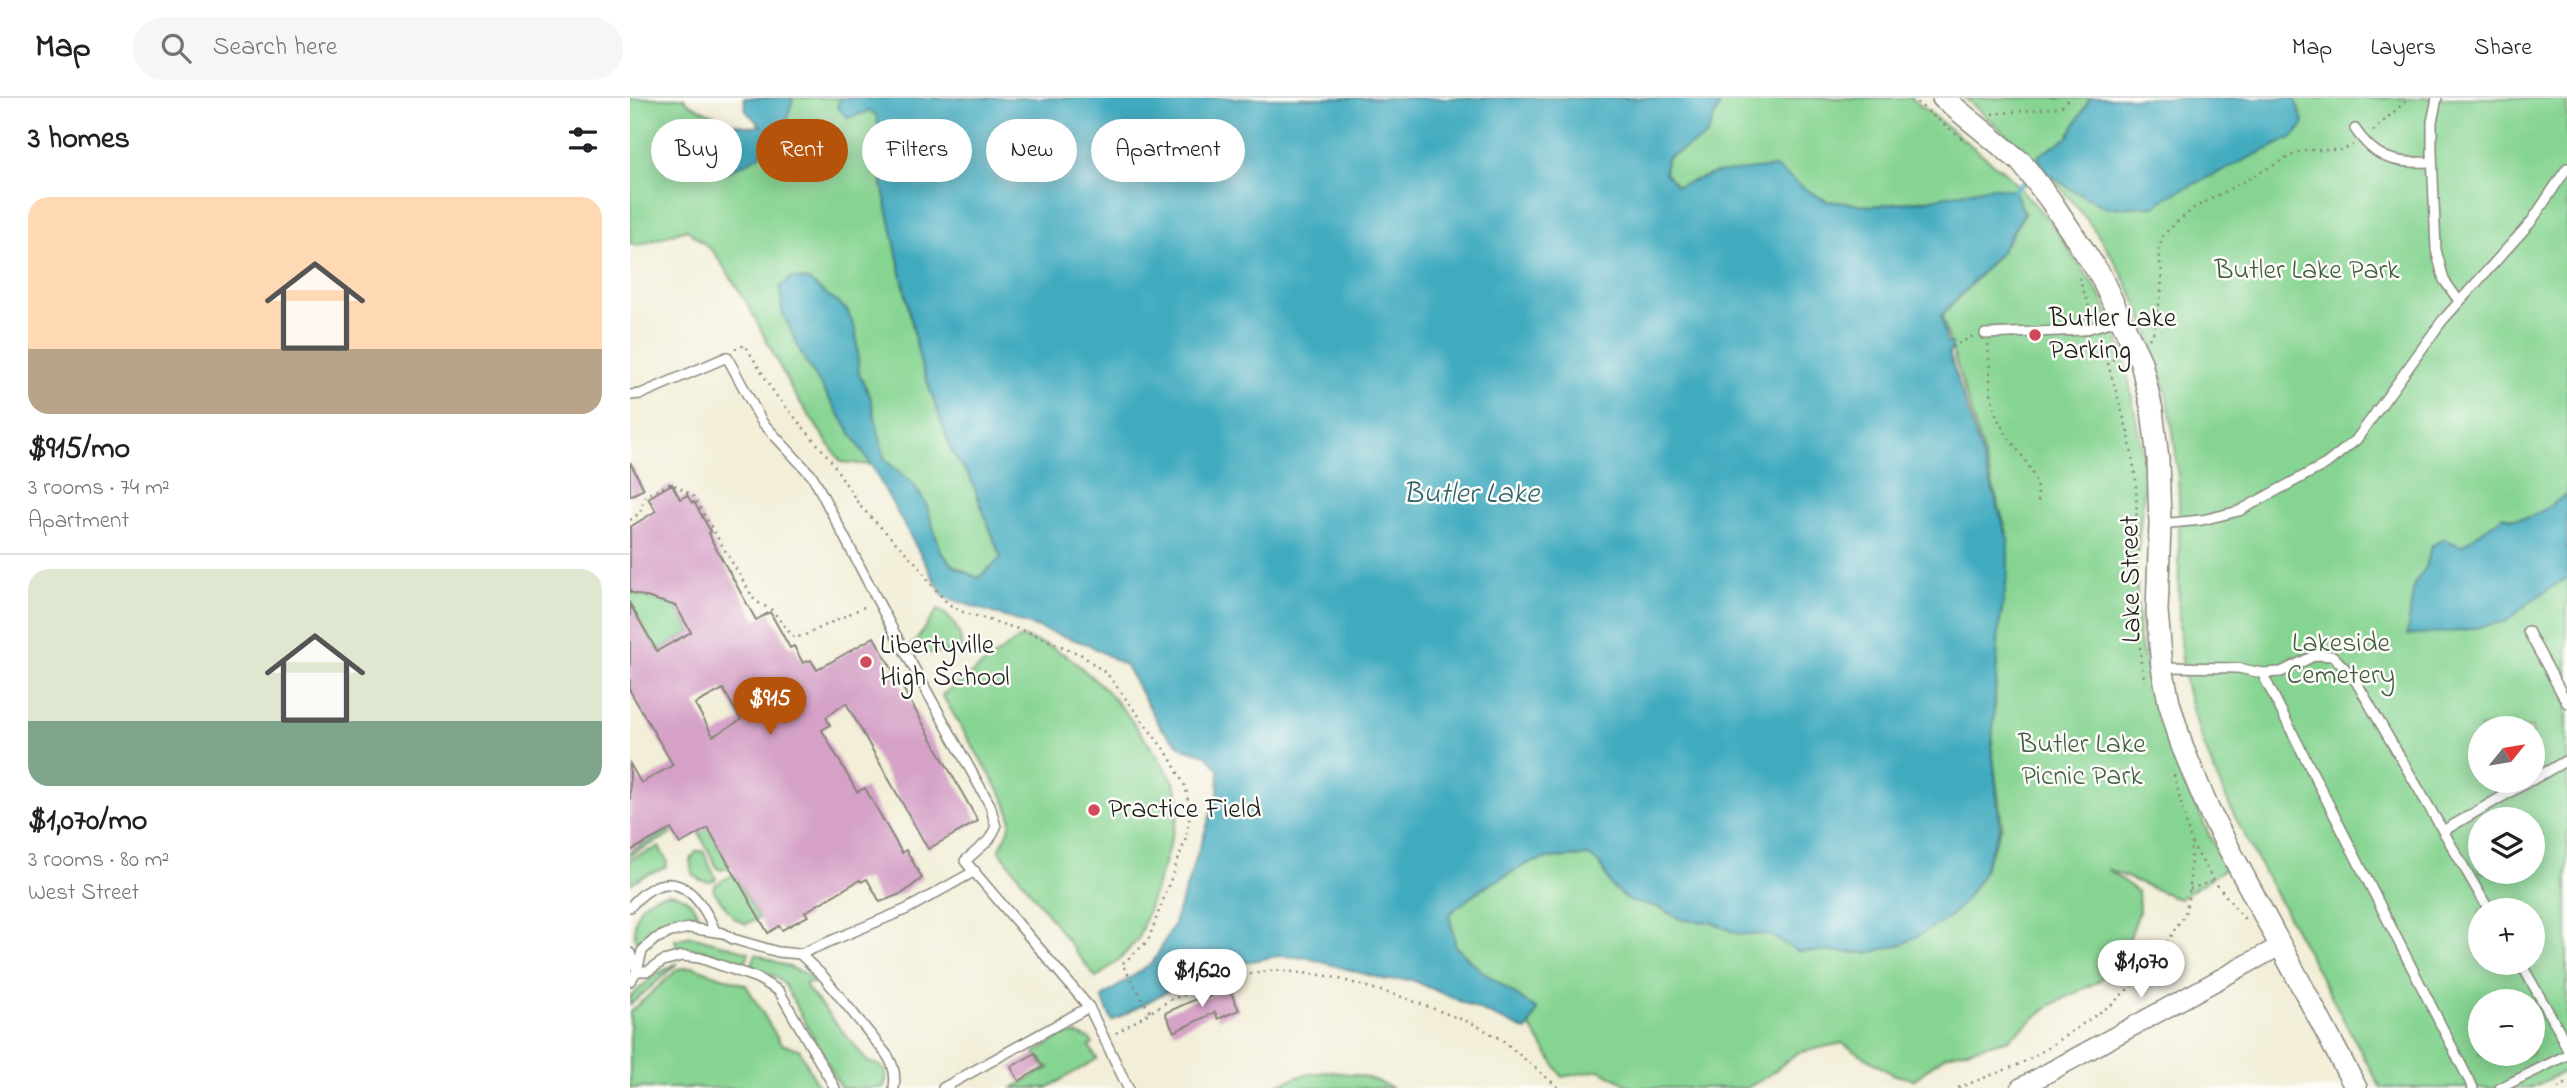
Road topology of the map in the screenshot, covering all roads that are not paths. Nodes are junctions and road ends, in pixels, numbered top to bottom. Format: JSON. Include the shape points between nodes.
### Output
{"nodes":[{"id":1,"x":1943,"y":98,"type":"edge"},
{"id":2,"x":2437,"y":98,"type":"edge"},
{"id":3,"x":2355,"y":129,"type":"dead end"},
{"id":4,"x":2432,"y":162,"type":"junction"},
{"id":5,"x":2567,"y":168,"type":"edge"},
{"id":6,"x":2459,"y":301,"type":"junction"},
{"id":7,"x":2122,"y":319,"type":"junction"},
{"id":8,"x":1985,"y":334,"type":"road end"},
{"id":9,"x":630,"y":395,"type":"edge"},
{"id":10,"x":2160,"y":524,"type":"junction"},
{"id":11,"x":2528,"y":631,"type":"dead end"},
{"id":12,"x":2162,"y":667,"type":"junction"},
{"id":13,"x":2262,"y":673,"type":"junction"},
{"id":14,"x":2567,"y":703,"type":"edge"},
{"id":15,"x":2567,"y":760,"type":"edge"},
{"id":16,"x":2545,"y":773,"type":"edge"},
{"id":17,"x":2509,"y":793,"type":"edge"},
{"id":18,"x":2443,"y":831,"type":"junction"},
{"id":19,"x":975,"y":872,"type":"junction"},
{"id":20,"x":2482,"y":898,"type":"edge"},
{"id":21,"x":630,"y":907,"type":"edge"},
{"id":22,"x":715,"y":931,"type":"junction"},
{"id":23,"x":2280,"y":946,"type":"junction"},
{"id":24,"x":630,"y":953,"type":"edge"},
{"id":25,"x":800,"y":954,"type":"junction"},
{"id":26,"x":637,"y":971,"type":"junction"},
{"id":27,"x":2527,"y":975,"type":"edge"},
{"id":28,"x":630,"y":981,"type":"edge"},
{"id":29,"x":1089,"y":1007,"type":"junction"},
{"id":30,"x":2567,"y":1049,"type":"edge"},
{"id":31,"x":2567,"y":1055,"type":"edge"},
{"id":32,"x":835,"y":1088,"type":"edge"},
{"id":33,"x":894,"y":1088,"type":"edge"},
{"id":34,"x":943,"y":1088,"type":"edge"},
{"id":35,"x":1128,"y":1088,"type":"edge"},
{"id":36,"x":2020,"y":1088,"type":"edge"},
{"id":37,"x":2356,"y":1088,"type":"edge"},
{"id":38,"x":2473,"y":1088,"type":"edge"},
{"id":39,"x":2500,"y":1088,"type":"edge"}],
"edges":[{"from":1,"to":7,"type":"street","name":"Lake Street","via":[[1969,132],[2021,162],[2101,275]]},
{"from":2,"to":4,"type":"lane"},
{"from":3,"to":4,"type":"lane","via":[[2372,150],[2389,159],[2408,164]]},
{"from":4,"to":6,"type":"lane","via":[[2436,250],[2444,280]]},
{"from":5,"to":6,"type":"lane","via":[[2530,222]]},
{"from":6,"to":10,"type":"lane","via":[[2356,440],[2326,464],[2239,511]]},
{"from":7,"to":8,"type":"lane","via":[[2097,327]]},
{"from":7,"to":10,"type":"street","name":"Lake Street","via":[[2141,362],[2152,410]]},
{"from":9,"to":19,"type":"lane","via":[[727,357],[762,422],[813,477],[990,805],[996,827],[989,840],[965,861]]},
{"from":10,"to":12,"type":"street","name":"Lake Street","via":[[2157,611]]},
{"from":11,"to":14,"type":"lane"},
{"from":12,"to":13,"type":"lane","via":[[2238,668]]},
{"from":12,"to":23,"type":"street","name":"Lake Street","via":[[2182,746],[2204,800]]},
{"from":13,"to":18,"type":"lane","via":[[2281,672],[2316,655],[2333,656],[2354,678]]},
{"from":13,"to":38,"type":"lane"},
{"from":15,"to":16,"type":"lane"},
{"from":17,"to":18,"type":"lane"},
{"from":18,"to":20,"type":"lane"},
{"from":19,"to":25,"type":"lane","via":[[907,909]]},
{"from":19,"to":29,"type":"lane"},
{"from":21,"to":22,"type":"lane","via":[[658,886],[676,886],[694,894]]},
{"from":22,"to":25,"type":"lane","via":[[778,952]]},
{"from":22,"to":26,"type":"lane","via":[[690,928],[655,939],[642,951]]},
{"from":23,"to":36,"type":"street"},
{"from":23,"to":37,"type":"street","name":"Lake Street"},
{"from":24,"to":26,"type":"lane"},
{"from":25,"to":33,"type":"lane","via":[[824,976],[887,1055],[896,1078]]},
{"from":26,"to":28,"type":"lane"},
{"from":26,"to":32,"type":"lane","via":[[682,956],[757,978],[779,991]]},
{"from":27,"to":30,"type":"lane"},
{"from":29,"to":34,"type":"lane"},
{"from":29,"to":35,"type":"lane"},
{"from":31,"to":39,"type":"lane"}]}
